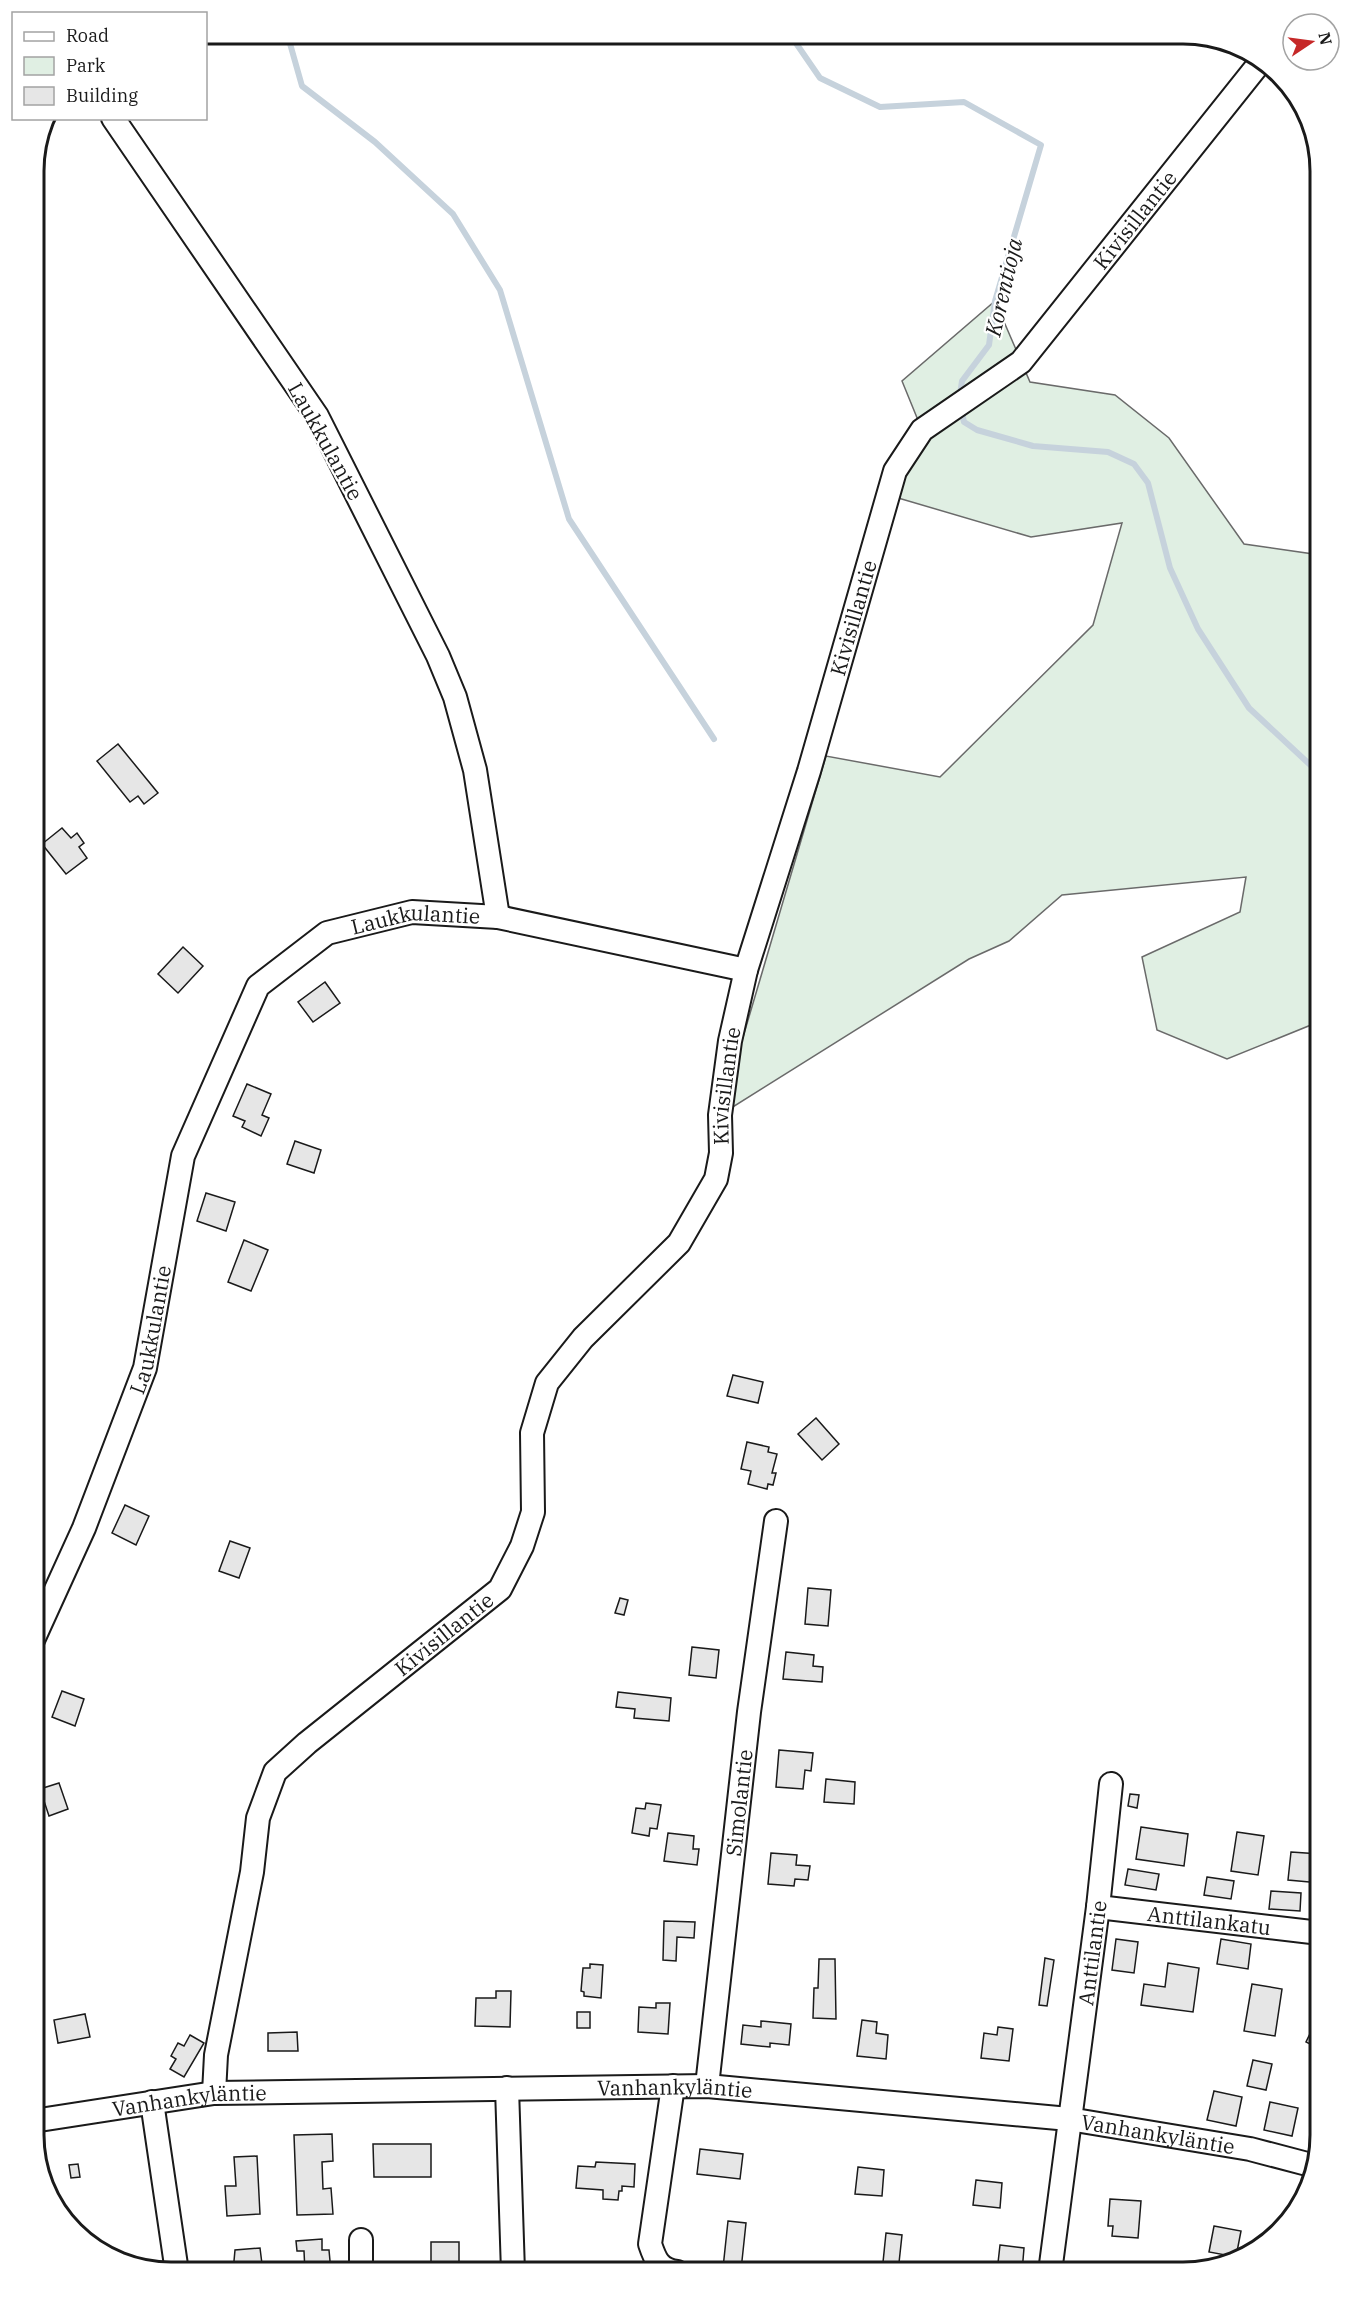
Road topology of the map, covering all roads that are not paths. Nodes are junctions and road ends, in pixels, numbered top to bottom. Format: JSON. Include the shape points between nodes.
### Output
{"nodes":[{"id":1,"x":1256,"y":67,"type":"edge"},
{"id":2,"x":114,"y":120,"type":"edge"},
{"id":3,"x":498,"y":917,"type":"junction"},
{"id":4,"x":746,"y":970,"type":"junction"},
{"id":5,"x":776,"y":1521,"type":"dead end"},
{"id":6,"x":44,"y":1616,"type":"edge"},
{"id":7,"x":1111,"y":1784,"type":"dead end"},
{"id":8,"x":1098,"y":1907,"type":"junction"},
{"id":9,"x":1310,"y":1932,"type":"edge"},
{"id":10,"x":707,"y":2085,"type":"junction"},
{"id":11,"x":673,"y":2086,"type":"junction"},
{"id":12,"x":507,"y":2088,"type":"junction"},
{"id":13,"x":214,"y":2093,"type":"junction"},
{"id":14,"x":153,"y":2102,"type":"junction"},
{"id":15,"x":44,"y":2119,"type":"edge"},
{"id":16,"x":1069,"y":2119,"type":"junction"},
{"id":17,"x":1306,"y":2164,"type":"edge"},
{"id":18,"x":361,"y":2240,"type":"dead end"},
{"id":19,"x":175,"y":2261,"type":"edge"},
{"id":20,"x":361,"y":2261,"type":"edge"},
{"id":21,"x":513,"y":2261,"type":"edge"},
{"id":22,"x":656,"y":2261,"type":"edge"},
{"id":23,"x":1051,"y":2262,"type":"edge"}],
"edges":[{"from":1,"to":4,"type":"street","name":"Kivisillantie","via":[[1021,362],[922,430],[895,471],[809,771]]},
{"from":2,"to":3,"type":"street","name":"Laukkulantie","via":[[317,416],[438,656],[455,698],[475,770]]},
{"from":3,"to":4,"type":"street"},
{"from":3,"to":6,"type":"street","name":"Laukkulantie","via":[[412,912],[327,933],[258,986],[183,1156],[145,1368],[84,1528]]},
{"from":4,"to":13,"type":"street","name":"Kivisillantie","via":[[730,1041],[716,1179],[679,1243],[583,1338],[547,1383],[532,1433],[533,1512],[522,1546],[500,1589],[275,1772],[258,1818],[252,1872],[216,2055]]},
{"from":5,"to":10,"type":"street","name":"Simolantie"},
{"from":7,"to":8,"type":"street","name":"Anttilantie"},
{"from":8,"to":9,"type":"street","name":"Anttilankatu"},
{"from":8,"to":16,"type":"street","name":"Anttilantie"},
{"from":10,"to":11,"type":"street","name":"Vanhankyläntie"},
{"from":10,"to":16,"type":"street","name":"Vanhankyläntie"},
{"from":11,"to":12,"type":"street","name":"Vanhankyläntie"},
{"from":11,"to":22,"type":"street","via":[[650,2244]]},
{"from":12,"to":13,"type":"street","name":"Vanhankyläntie"},
{"from":12,"to":21,"type":"street"},
{"from":13,"to":14,"type":"street","name":"Vanhankyläntie"},
{"from":14,"to":15,"type":"street","name":"Vanhankyläntie"},
{"from":14,"to":19,"type":"street"},
{"from":16,"to":17,"type":"street","name":"Vanhankyläntie","via":[[1250,2149]]},
{"from":16,"to":23,"type":"street","name":"Anttilantie"},
{"from":18,"to":20,"type":"street"}]}
